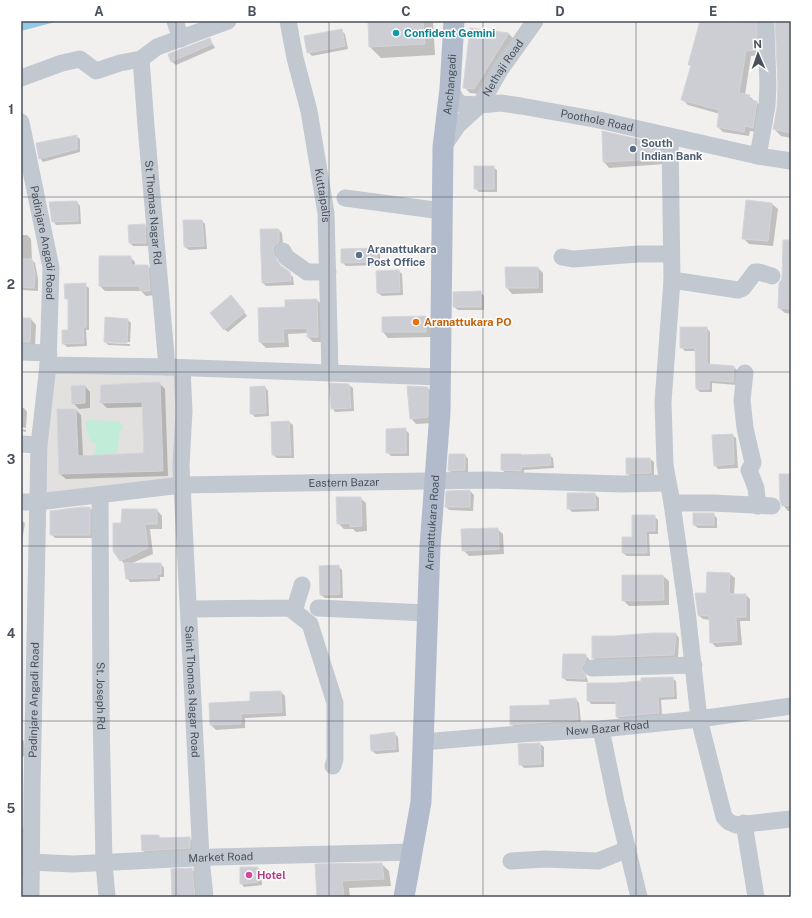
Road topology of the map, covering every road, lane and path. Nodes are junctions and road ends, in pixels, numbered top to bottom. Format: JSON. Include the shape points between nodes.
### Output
{"nodes":[{"id":1,"x":175,"y":21,"type":"edge"},
{"id":2,"x":228,"y":21,"type":"edge"},
{"id":3,"x":288,"y":21,"type":"edge"},
{"id":4,"x":454,"y":21,"type":"edge"},
{"id":5,"x":535,"y":21,"type":"edge"},
{"id":6,"x":766,"y":25,"type":"dead end"},
{"id":7,"x":181,"y":38,"type":"junction"},
{"id":8,"x":142,"y":58,"type":"junction"},
{"id":9,"x":21,"y":78,"type":"edge"},
{"id":10,"x":450,"y":90,"type":"junction"},
{"id":11,"x":480,"y":105,"type":"junction"},
{"id":12,"x":21,"y":122,"type":"edge"},
{"id":13,"x":670,"y":137,"type":"junction"},
{"id":14,"x":443,"y":147,"type":"junction"},
{"id":15,"x":758,"y":156,"type":"junction"},
{"id":16,"x":791,"y":161,"type":"edge"},
{"id":17,"x":345,"y":198,"type":"dead end"},
{"id":18,"x":442,"y":210,"type":"junction"},
{"id":19,"x":283,"y":251,"type":"dead end"},
{"id":20,"x":671,"y":254,"type":"junction"},
{"id":21,"x":562,"y":257,"type":"dead end"},
{"id":22,"x":328,"y":272,"type":"junction"},
{"id":23,"x":772,"y":276,"type":"dead end"},
{"id":24,"x":672,"y":280,"type":"junction"},
{"id":25,"x":21,"y":352,"type":"edge"},
{"id":26,"x":49,"y":359,"type":"junction"},
{"id":27,"x":175,"y":368,"type":"junction"},
{"id":28,"x":330,"y":373,"type":"junction"},
{"id":29,"x":745,"y":373,"type":"dead end"},
{"id":30,"x":440,"y":377,"type":"junction"},
{"id":31,"x":21,"y":444,"type":"edge"},
{"id":32,"x":39,"y":445,"type":"junction"},
{"id":33,"x":436,"y":481,"type":"junction"},
{"id":34,"x":667,"y":483,"type":"junction"},
{"id":35,"x":182,"y":485,"type":"junction"},
{"id":36,"x":100,"y":495,"type":"junction"},
{"id":37,"x":21,"y":502,"type":"edge"},
{"id":38,"x":38,"y":502,"type":"junction"},
{"id":39,"x":672,"y":503,"type":"junction"},
{"id":40,"x":302,"y":585,"type":"dead end"},
{"id":41,"x":291,"y":608,"type":"junction"},
{"id":42,"x":318,"y":608,"type":"dead end"},
{"id":43,"x":189,"y":609,"type":"junction"},
{"id":44,"x":427,"y":613,"type":"junction"},
{"id":45,"x":694,"y":665,"type":"junction"},
{"id":46,"x":592,"y":668,"type":"dead end"},
{"id":47,"x":791,"y":706,"type":"edge"},
{"id":48,"x":699,"y":719,"type":"junction"},
{"id":49,"x":601,"y":729,"type":"junction"},
{"id":50,"x":423,"y":742,"type":"junction"},
{"id":51,"x":333,"y":766,"type":"dead end"},
{"id":52,"x":791,"y":819,"type":"edge"},
{"id":53,"x":744,"y":823,"type":"junction"},
{"id":54,"x":628,"y":849,"type":"junction"},
{"id":55,"x":412,"y":852,"type":"junction"},
{"id":56,"x":27,"y":856,"type":"edge"},
{"id":57,"x":201,"y":858,"type":"junction"},
{"id":58,"x":511,"y":861,"type":"dead end"},
{"id":59,"x":104,"y":863,"type":"junction"},
{"id":60,"x":31,"y":897,"type":"edge"},
{"id":61,"x":107,"y":897,"type":"edge"},
{"id":62,"x":205,"y":897,"type":"edge"},
{"id":63,"x":404,"y":897,"type":"edge"},
{"id":64,"x":639,"y":897,"type":"edge"},
{"id":65,"x":756,"y":897,"type":"edge"}],
"edges":[{"from":1,"to":7,"type":"street"},
{"from":2,"to":7,"type":"street"},
{"from":3,"to":22,"type":"street","name":"Kuttaipalis","via":[[309,111],[326,213]]},
{"from":4,"to":10,"type":"main road","name":"Anchangadi"},
{"from":5,"to":11,"type":"street","name":"Nethaji Road","via":[[500,70]]},
{"from":6,"to":15,"type":"street","via":[[767,106]]},
{"from":7,"to":8,"type":"street","via":[[158,47]]},
{"from":8,"to":9,"type":"street","via":[[96,71],[80,59]]},
{"from":8,"to":27,"type":"street","name":"St Thomas Nagar Rd","via":[[146,126]]},
{"from":10,"to":11,"type":"street","name":"Nethaji Road","via":[[459,104]]},
{"from":10,"to":14,"type":"main road","name":"Anchangadi"},
{"from":11,"to":13,"type":"street","name":"Poothole Road","via":[[501,103],[521,106],[599,120]]},
{"from":11,"to":14,"type":"street","via":[[458,125]]},
{"from":12,"to":26,"type":"street","name":"Padinjare Angadi Road","via":[[51,268]]},
{"from":13,"to":15,"type":"street","name":"Poothole Road"},
{"from":13,"to":20,"type":"street"},
{"from":14,"to":18,"type":"main road","name":"Aranattukara Road"},
{"from":15,"to":16,"type":"street","name":"Poothole Road"},
{"from":17,"to":18,"type":"street"},
{"from":18,"to":30,"type":"main road","name":"Aranattukara Road"},
{"from":19,"to":22,"type":"street","via":[[286,257],[307,272]]},
{"from":20,"to":21,"type":"street","via":[[573,259]]},
{"from":20,"to":24,"type":"street"},
{"from":22,"to":28,"type":"street","name":"Kuttaipalis"},
{"from":23,"to":24,"type":"street","via":[[755,272],[743,288],[738,290]]},
{"from":24,"to":34,"type":"street","via":[[663,402]]},
{"from":25,"to":26,"type":"street"},
{"from":26,"to":27,"type":"street"},
{"from":26,"to":32,"type":"street","name":"Padinjare Angadi Road"},
{"from":27,"to":28,"type":"street"},
{"from":27,"to":35,"type":"street","name":"St Thomas Nagar Rd","via":[[183,418]]},
{"from":28,"to":30,"type":"street"},
{"from":29,"to":39,"type":"street","via":[[742,400],[753,463],[749,470],[765,506]]},
{"from":30,"to":33,"type":"main road","name":"Aranattukara Road"},
{"from":31,"to":32,"type":"street"},
{"from":32,"to":38,"type":"street","name":"Padinjare Angadi Road"},
{"from":33,"to":34,"type":"street","name":"Eastern Bazar"},
{"from":33,"to":35,"type":"street","name":"Eastern Bazar"},
{"from":33,"to":44,"type":"main road","name":"Aranattukara Road"},
{"from":34,"to":39,"type":"street"},
{"from":35,"to":36,"type":"street","name":"Eastern Bazar"},
{"from":35,"to":43,"type":"street","name":"Saint Thomas Nagar Road"},
{"from":36,"to":38,"type":"street","name":"Eastern Bazar"},
{"from":36,"to":59,"type":"street","name":"St. Joseph Rd"},
{"from":37,"to":38,"type":"street","name":"Eastern Bazar"},
{"from":38,"to":56,"type":"street","name":"Padinjare Angadi Road"},
{"from":39,"to":45,"type":"street"},
{"from":40,"to":41,"type":"street","via":[[295,608]]},
{"from":41,"to":43,"type":"street"},
{"from":41,"to":51,"type":"street","via":[[310,624],[335,703]]},
{"from":42,"to":44,"type":"street"},
{"from":43,"to":57,"type":"street","name":"Saint Thomas Nagar Road"},
{"from":44,"to":50,"type":"main road","name":"Aranattukara Road"},
{"from":45,"to":46,"type":"street"},
{"from":45,"to":48,"type":"street"},
{"from":47,"to":48,"type":"street","name":"New Bazar Road"},
{"from":48,"to":49,"type":"street","name":"New Bazar Road"},
{"from":48,"to":53,"type":"street","via":[[724,817],[736,825]]},
{"from":49,"to":50,"type":"street","name":"New Bazar Road"},
{"from":49,"to":54,"type":"street"},
{"from":50,"to":55,"type":"main road","name":"Aranattukara Road","via":[[421,802]]},
{"from":52,"to":53,"type":"street"},
{"from":53,"to":65,"type":"street"},
{"from":54,"to":58,"type":"street","via":[[598,861]]},
{"from":54,"to":64,"type":"street"},
{"from":55,"to":57,"type":"street","name":"Market Road"},
{"from":55,"to":63,"type":"main road","name":"Aranattukara Road"},
{"from":56,"to":59,"type":"street","name":"Market Road","via":[[73,864]]},
{"from":56,"to":60,"type":"street","name":"Padinjare Angadi Road"},
{"from":57,"to":59,"type":"street","name":"Market Road"},
{"from":57,"to":62,"type":"street","name":"Saint Thomas Nagar Road"},
{"from":59,"to":61,"type":"street","name":"St. Joseph Rd"}]}
